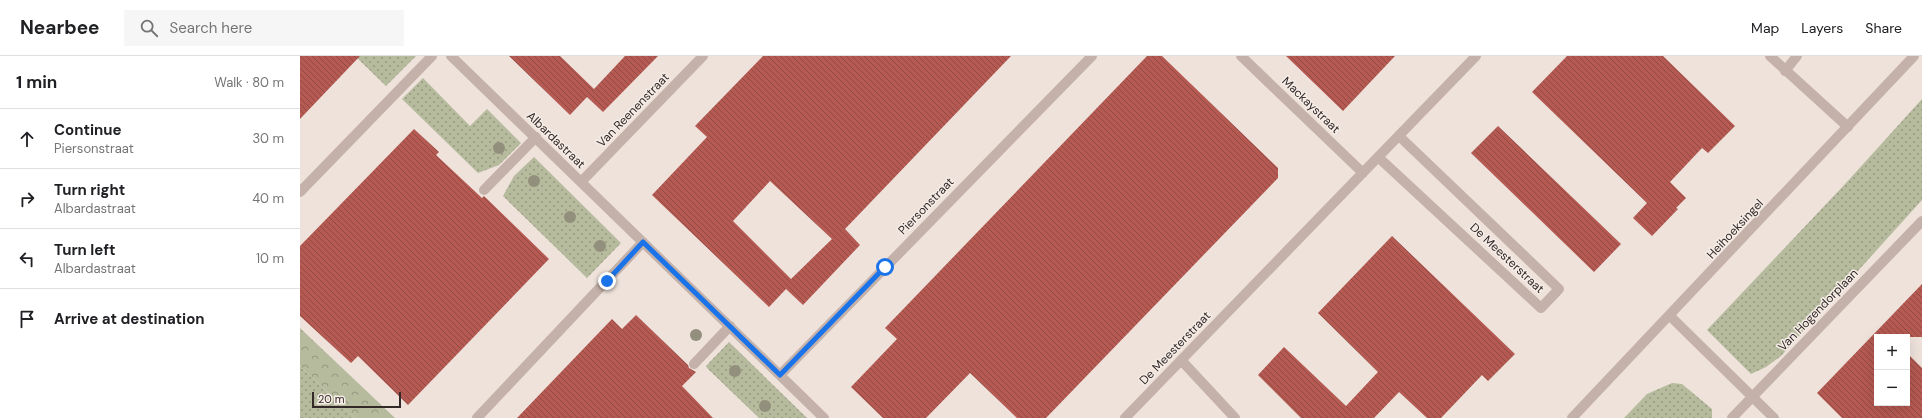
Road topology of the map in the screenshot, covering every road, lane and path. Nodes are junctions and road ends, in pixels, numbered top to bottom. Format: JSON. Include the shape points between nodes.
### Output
{"nodes":[{"id":1,"x":432,"y":56,"type":"edge"},
{"id":2,"x":451,"y":56,"type":"edge"},
{"id":3,"x":703,"y":56,"type":"edge"},
{"id":4,"x":1092,"y":56,"type":"edge"},
{"id":5,"x":1241,"y":56,"type":"edge"},
{"id":6,"x":1476,"y":56,"type":"edge"},
{"id":7,"x":1770,"y":56,"type":"edge"},
{"id":8,"x":1796,"y":56,"type":"edge"},
{"id":9,"x":1914,"y":56,"type":"edge"},
{"id":10,"x":1785,"y":70,"type":"junction"},
{"id":11,"x":1848,"y":127,"type":"junction"},
{"id":12,"x":1399,"y":136,"type":"junction"},
{"id":13,"x":536,"y":137,"type":"junction"},
{"id":14,"x":1378,"y":157,"type":"junction"},
{"id":15,"x":1363,"y":173,"type":"junction"},
{"id":16,"x":581,"y":182,"type":"junction"},
{"id":17,"x":484,"y":190,"type":"dead end"},
{"id":18,"x":300,"y":192,"type":"edge"},
{"id":19,"x":1922,"y":221,"type":"edge"},
{"id":20,"x":643,"y":242,"type":"junction"},
{"id":21,"x":1670,"y":316,"type":"junction"},
{"id":22,"x":730,"y":326,"type":"junction"},
{"id":23,"x":1181,"y":360,"type":"junction"},
{"id":24,"x":694,"y":364,"type":"dead end"},
{"id":25,"x":780,"y":375,"type":"junction"},
{"id":26,"x":1752,"y":397,"type":"junction"},
{"id":27,"x":477,"y":418,"type":"edge"},
{"id":28,"x":824,"y":418,"type":"edge"},
{"id":29,"x":1125,"y":418,"type":"edge"},
{"id":30,"x":1235,"y":418,"type":"edge"},
{"id":31,"x":1572,"y":418,"type":"edge"},
{"id":32,"x":1732,"y":418,"type":"edge"},
{"id":33,"x":1774,"y":418,"type":"edge"}],
"edges":[{"from":1,"to":18,"type":"street"},
{"from":2,"to":13,"type":"street","name":"Albardastraat"},
{"from":3,"to":16,"type":"street","name":"Van Reenenstraat"},
{"from":4,"to":25,"type":"street","name":"Piersonstraat"},
{"from":5,"to":15,"type":"street","name":"Mackaystraat"},
{"from":6,"to":12,"type":"street","name":"De Meesterstraat"},
{"from":7,"to":10,"type":"street"},
{"from":8,"to":10,"type":"street"},
{"from":9,"to":11,"type":"street","name":"Heihoeksingel"},
{"from":10,"to":11,"type":"street"},
{"from":11,"to":21,"type":"street","name":"Heihoeksingel"},
{"from":12,"to":14,"type":"street","name":"De Meesterstraat"},
{"from":12,"to":14,"type":"street","name":"De Meesterstraat","via":[[1559,289],[1541,308]]},
{"from":13,"to":16,"type":"street","name":"Albardastraat"},
{"from":13,"to":17,"type":"street"},
{"from":14,"to":15,"type":"street","name":"De Meesterstraat"},
{"from":15,"to":23,"type":"street","name":"De Meesterstraat"},
{"from":16,"to":20,"type":"street","name":"Albardastraat"},
{"from":19,"to":26,"type":"street","name":"Van Hogendorplaan"},
{"from":20,"to":22,"type":"street","name":"Albardastraat"},
{"from":20,"to":27,"type":"street"},
{"from":21,"to":26,"type":"street"},
{"from":21,"to":31,"type":"street","name":"Heihoeksingel"},
{"from":22,"to":24,"type":"street"},
{"from":22,"to":25,"type":"street","name":"Albardastraat"},
{"from":23,"to":29,"type":"street","name":"De Meesterstraat"},
{"from":23,"to":30,"type":"street"},
{"from":25,"to":28,"type":"street","name":"Albardastraat"},
{"from":26,"to":32,"type":"street","name":"Van Hogendorplaan"},
{"from":26,"to":33,"type":"street"}]}
